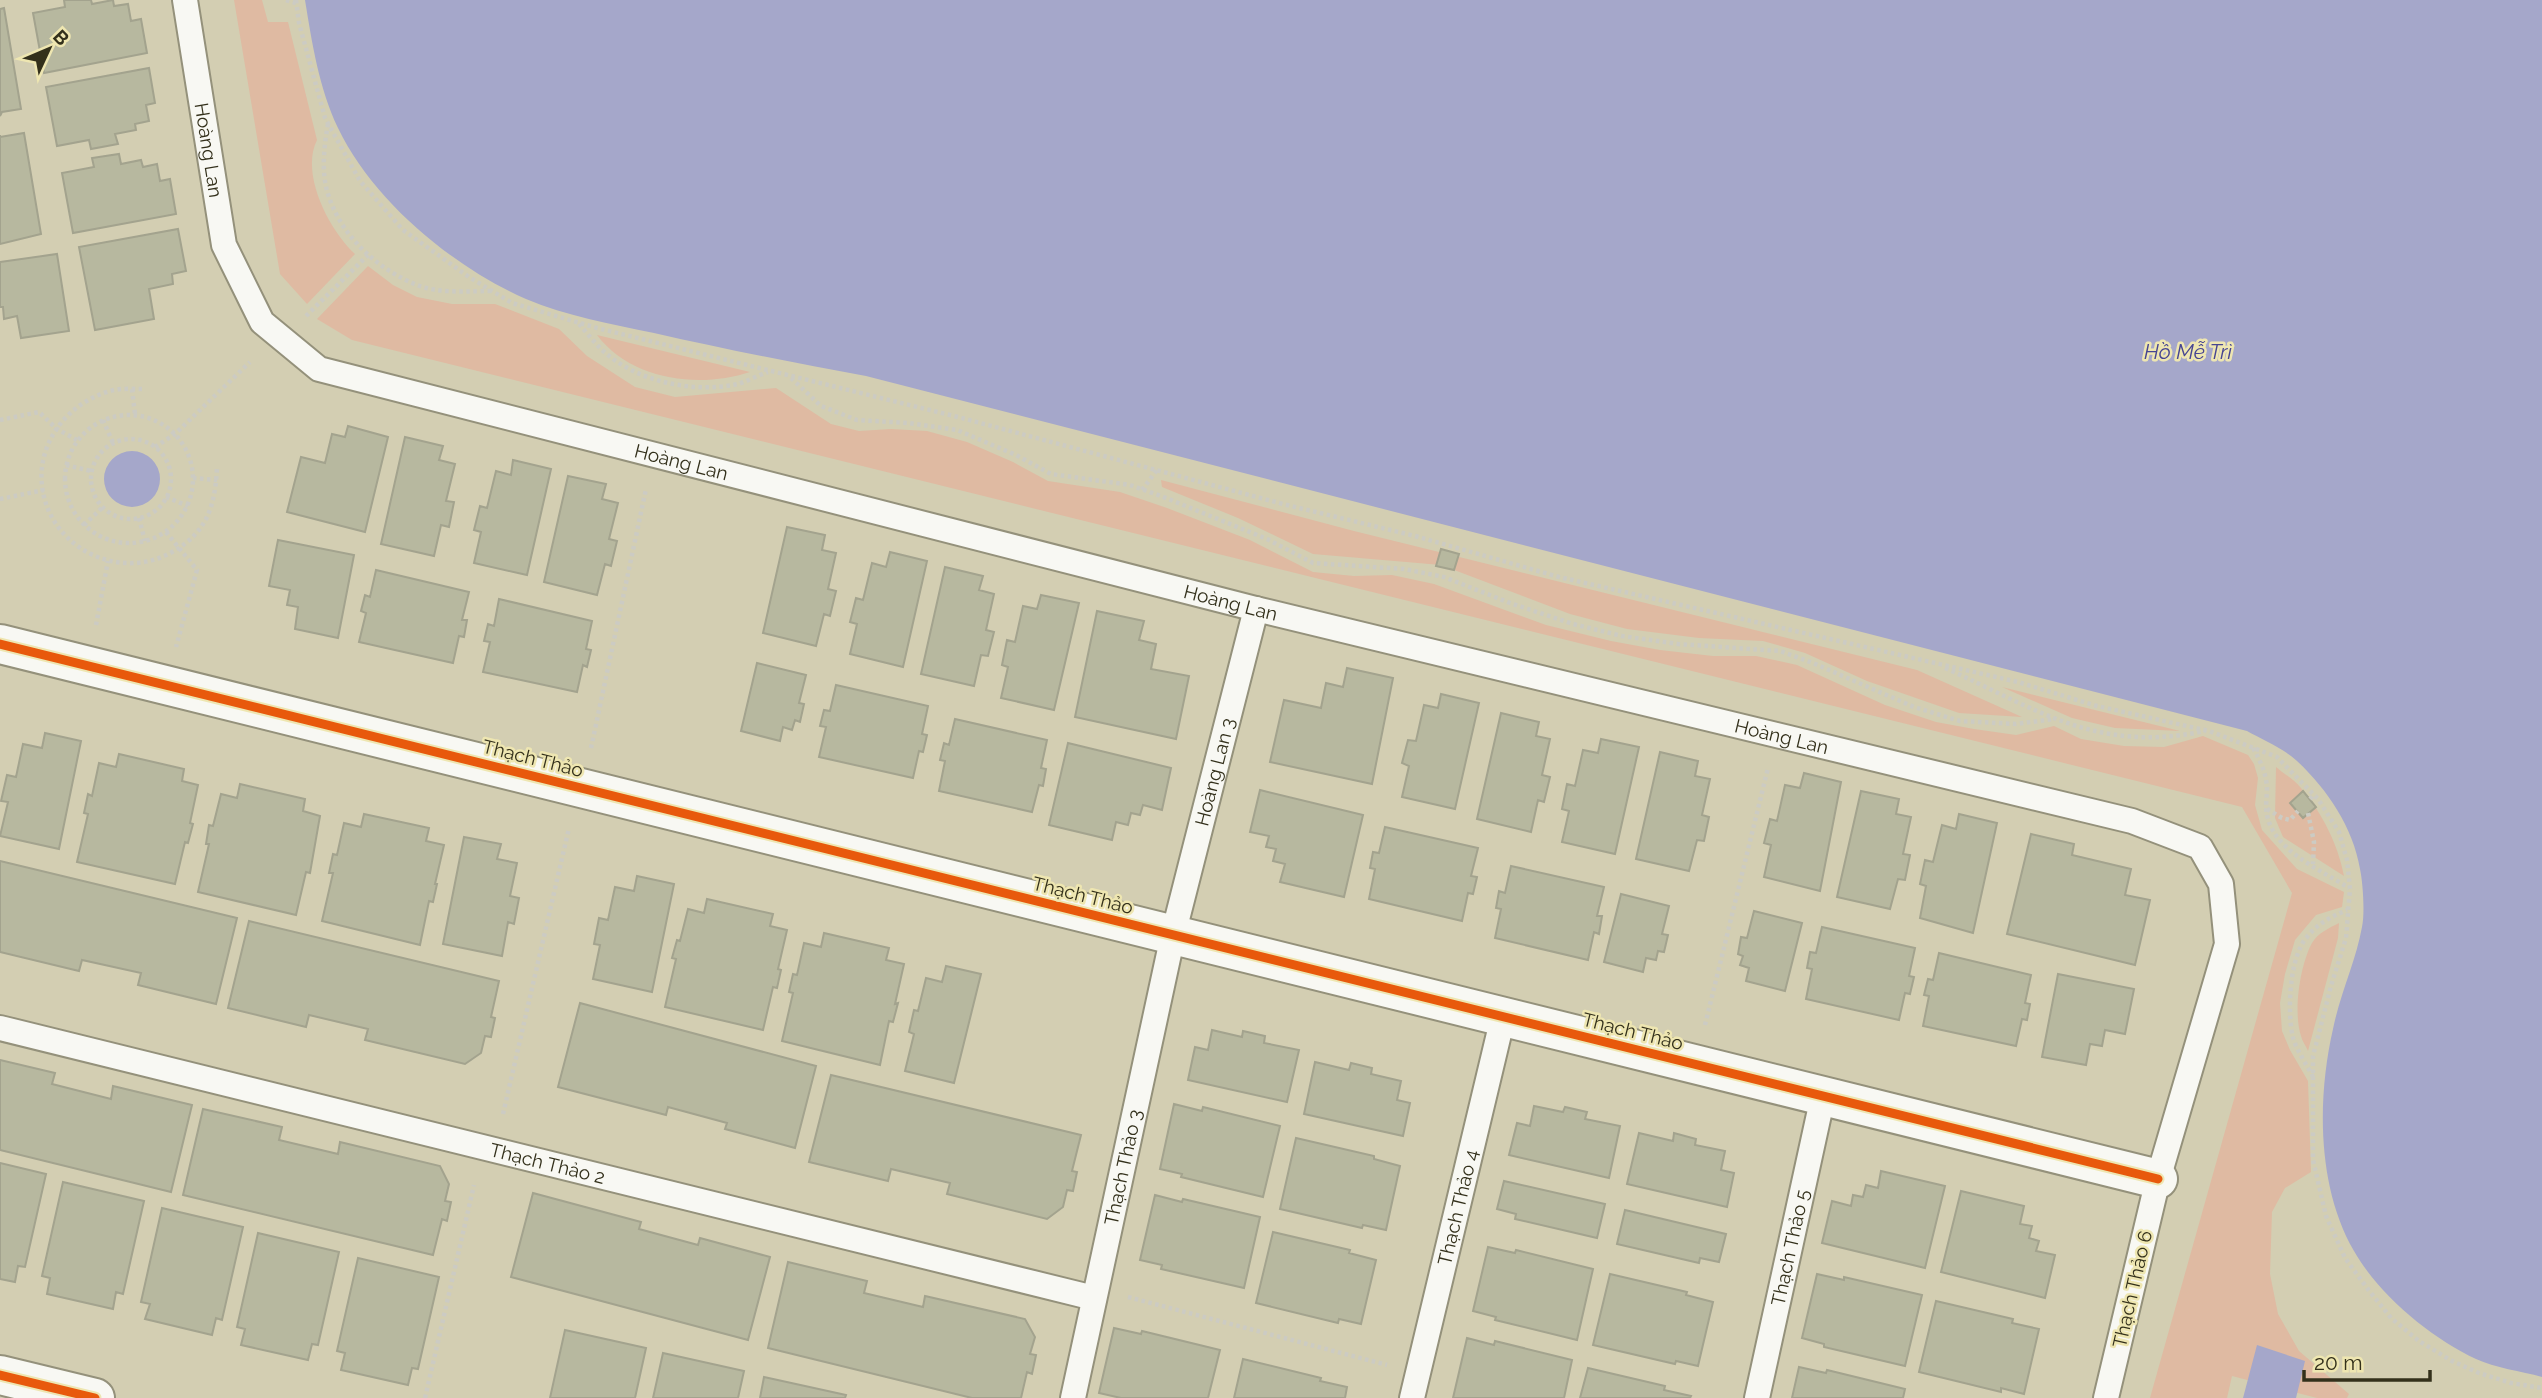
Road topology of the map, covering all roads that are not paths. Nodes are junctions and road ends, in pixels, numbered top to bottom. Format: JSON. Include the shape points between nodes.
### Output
{"nodes":[{"id":1,"x":186,"y":0,"type":"edge"},
{"id":2,"x":1256,"y":609,"type":"junction"},
{"id":3,"x":0,"y":644,"type":"edge"},
{"id":4,"x":1173,"y":935,"type":"junction"},
{"id":5,"x":1503,"y":1017,"type":"junction"},
{"id":6,"x":0,"y":1028,"type":"edge"},
{"id":7,"x":1823,"y":1096,"type":"junction"},
{"id":8,"x":2158,"y":1180,"type":"junction"},
{"id":9,"x":1094,"y":1298,"type":"junction"},
{"id":10,"x":0,"y":1375,"type":"edge"},
{"id":11,"x":95,"y":1398,"type":"edge"},
{"id":12,"x":1073,"y":1398,"type":"edge"},
{"id":13,"x":1412,"y":1398,"type":"edge"},
{"id":14,"x":1757,"y":1398,"type":"edge"},
{"id":15,"x":2106,"y":1398,"type":"edge"}],
"edges":[{"from":1,"to":2,"type":"lane","name":"Hoàng Lan","via":[[224,245],[261,322],[319,369]]},
{"from":2,"to":4,"type":"lane","name":"Hoàng Lan 3"},
{"from":2,"to":8,"type":"lane","name":"Hoàng Lan","via":[[2132,821],[2200,847],[2221,884],[2227,944]]},
{"from":3,"to":4,"type":"street","name":"Thạch Thảo"},
{"from":4,"to":5,"type":"street","name":"Thạch Thảo"},
{"from":4,"to":9,"type":"lane","name":"Thạch Thảo 3"},
{"from":5,"to":7,"type":"street","name":"Thạch Thảo"},
{"from":5,"to":13,"type":"lane","name":"Thạch Thảo 4"},
{"from":6,"to":9,"type":"lane","name":"Thạch Thảo 2"},
{"from":7,"to":8,"type":"street","name":"Thạch Thảo"},
{"from":7,"to":14,"type":"lane","name":"Thạch Thảo 5"},
{"from":8,"to":15,"type":"lane","name":"Thạch Thảo 6"},
{"from":9,"to":12,"type":"lane","name":"Thạch Thảo 3"},
{"from":10,"to":11,"type":"street"}]}
